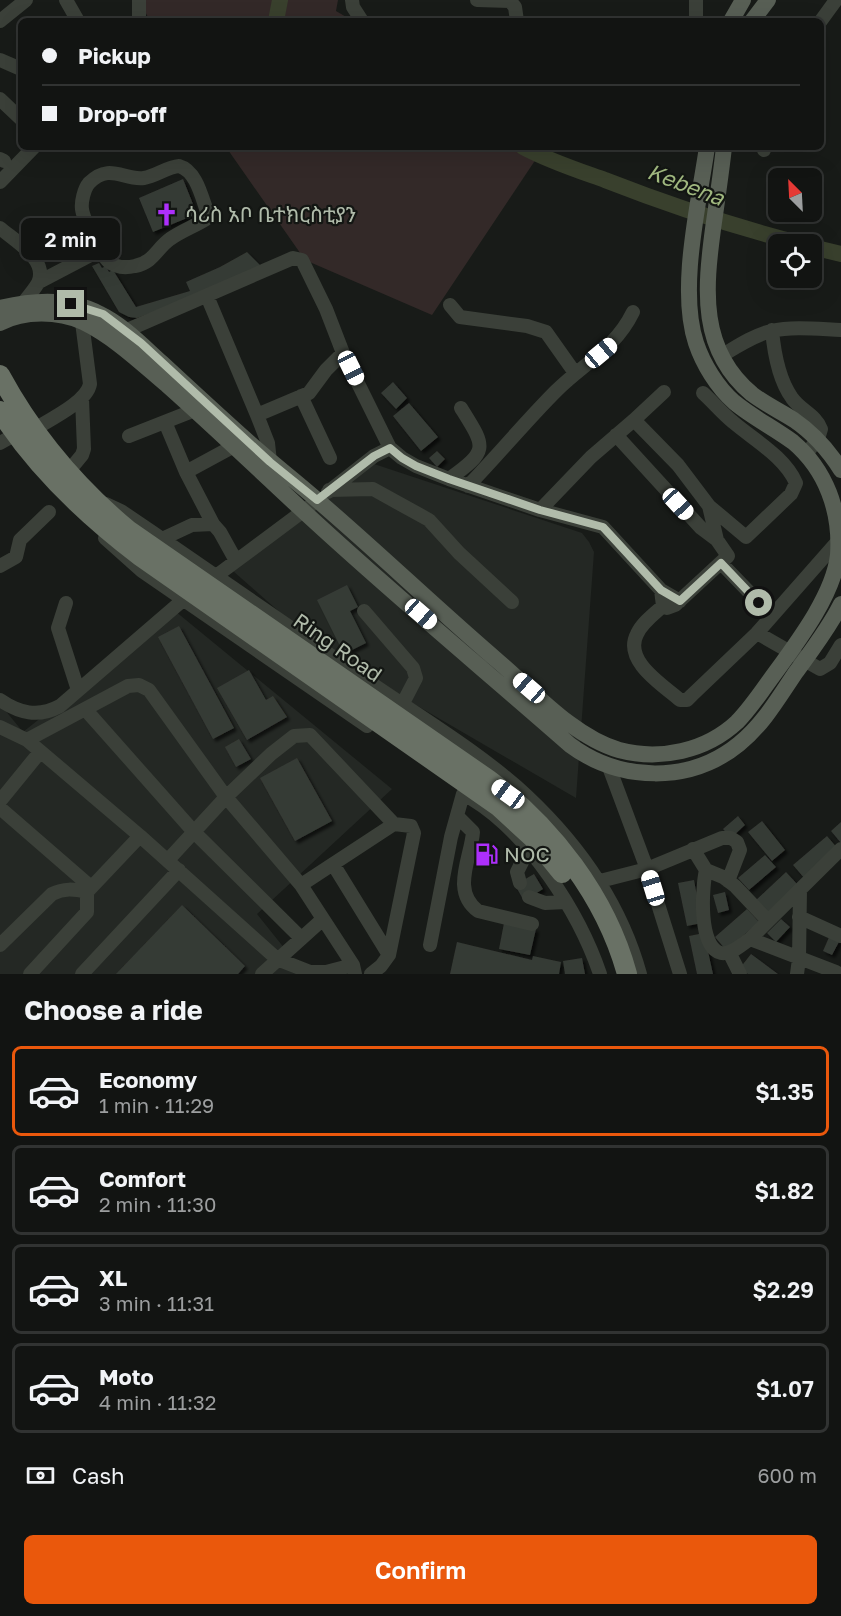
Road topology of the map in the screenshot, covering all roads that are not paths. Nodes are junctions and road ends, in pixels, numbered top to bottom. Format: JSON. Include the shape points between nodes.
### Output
{"nodes":[{"id":1,"x":26,"y":0,"type":"edge"},
{"id":2,"x":66,"y":0,"type":"edge"},
{"id":3,"x":139,"y":0,"type":"edge"},
{"id":4,"x":352,"y":0,"type":"edge"},
{"id":5,"x":477,"y":0,"type":"edge"},
{"id":6,"x":499,"y":0,"type":"edge"},
{"id":7,"x":696,"y":0,"type":"edge"},
{"id":8,"x":743,"y":0,"type":"edge"},
{"id":9,"x":768,"y":0,"type":"edge"},
{"id":10,"x":836,"y":0,"type":"edge"},
{"id":11,"x":76,"y":18,"type":"edge"},
{"id":12,"x":139,"y":18,"type":"edge"},
{"id":13,"x":360,"y":18,"type":"edge"},
{"id":14,"x":516,"y":18,"type":"edge"},
{"id":15,"x":696,"y":18,"type":"edge"},
{"id":16,"x":733,"y":18,"type":"edge"},
{"id":17,"x":754,"y":18,"type":"edge"},
{"id":18,"x":824,"y":18,"type":"edge"},
{"id":19,"x":0,"y":21,"type":"edge"},
{"id":20,"x":0,"y":60,"type":"edge"},
{"id":21,"x":18,"y":68,"type":"edge"},
{"id":22,"x":0,"y":99,"type":"edge"},
{"id":23,"x":18,"y":116,"type":"edge"},
{"id":24,"x":31,"y":150,"type":"edge"},
{"id":25,"x":707,"y":150,"type":"edge"},
{"id":26,"x":724,"y":150,"type":"edge"},
{"id":27,"x":0,"y":182,"type":"edge"},
{"id":28,"x":0,"y":228,"type":"edge"},
{"id":29,"x":100,"y":250,"type":"junction"},
{"id":30,"x":39,"y":282,"type":"junction"},
{"id":31,"x":207,"y":296,"type":"junction"},
{"id":32,"x":23,"y":303,"type":"junction"},
{"id":33,"x":450,"y":305,"type":"dead end"},
{"id":34,"x":0,"y":308,"type":"edge"},
{"id":35,"x":633,"y":312,"type":"dead end"},
{"id":36,"x":82,"y":322,"type":"junction"},
{"id":37,"x":0,"y":323,"type":"edge"},
{"id":38,"x":772,"y":330,"type":"junction"},
{"id":39,"x":841,"y":330,"type":"edge"},
{"id":40,"x":125,"y":331,"type":"junction"},
{"id":41,"x":343,"y":353,"type":"junction"},
{"id":42,"x":721,"y":356,"type":"junction"},
{"id":43,"x":575,"y":373,"type":"junction"},
{"id":44,"x":0,"y":375,"type":"edge"},
{"id":45,"x":664,"y":392,"type":"dead end"},
{"id":46,"x":703,"y":393,"type":"dead end"},
{"id":47,"x":301,"y":396,"type":"junction"},
{"id":48,"x":791,"y":398,"type":"junction"},
{"id":49,"x":82,"y":399,"type":"junction"},
{"id":50,"x":769,"y":405,"type":"junction"},
{"id":51,"x":461,"y":408,"type":"dead end"},
{"id":52,"x":195,"y":410,"type":"junction"},
{"id":53,"x":0,"y":411,"type":"edge"},
{"id":54,"x":258,"y":415,"type":"junction"},
{"id":55,"x":634,"y":420,"type":"junction"},
{"id":56,"x":165,"y":422,"type":"junction"},
{"id":57,"x":616,"y":435,"type":"junction"},
{"id":58,"x":16,"y":436,"type":"edge"},
{"id":59,"x":129,"y":436,"type":"dead end"},
{"id":60,"x":818,"y":439,"type":"junction"},
{"id":61,"x":234,"y":446,"type":"junction"},
{"id":62,"x":390,"y":448,"type":"junction"},
{"id":63,"x":806,"y":454,"type":"junction"},
{"id":64,"x":330,"y":458,"type":"dead end"},
{"id":65,"x":270,"y":462,"type":"junction"},
{"id":66,"x":841,"y":470,"type":"edge"},
{"id":67,"x":68,"y":472,"type":"junction"},
{"id":68,"x":186,"y":472,"type":"junction"},
{"id":69,"x":449,"y":479,"type":"junction"},
{"id":70,"x":468,"y":486,"type":"junction"},
{"id":71,"x":323,"y":495,"type":"junction"},
{"id":72,"x":709,"y":506,"type":"junction"},
{"id":73,"x":91,"y":507,"type":"junction"},
{"id":74,"x":540,"y":510,"type":"junction"},
{"id":75,"x":304,"y":511,"type":"junction"},
{"id":76,"x":49,"y":512,"type":"dead end"},
{"id":77,"x":213,"y":524,"type":"junction"},
{"id":78,"x":746,"y":537,"type":"junction"},
{"id":79,"x":162,"y":539,"type":"junction"},
{"id":80,"x":717,"y":540,"type":"junction"},
{"id":81,"x":839,"y":540,"type":"junction"},
{"id":82,"x":725,"y":559,"type":"junction"},
{"id":83,"x":235,"y":560,"type":"junction"},
{"id":84,"x":0,"y":566,"type":"edge"},
{"id":85,"x":216,"y":576,"type":"junction"},
{"id":86,"x":661,"y":590,"type":"junction"},
{"id":87,"x":183,"y":600,"type":"junction"},
{"id":88,"x":680,"y":601,"type":"junction"},
{"id":89,"x":512,"y":602,"type":"dead end"},
{"id":90,"x":66,"y":603,"type":"dead end"},
{"id":91,"x":841,"y":604,"type":"edge"},
{"id":92,"x":663,"y":606,"type":"junction"},
{"id":93,"x":364,"y":611,"type":"dead end"},
{"id":94,"x":772,"y":616,"type":"junction"},
{"id":95,"x":757,"y":633,"type":"junction"},
{"id":96,"x":841,"y":645,"type":"edge"},
{"id":97,"x":797,"y":657,"type":"junction"},
{"id":98,"x":78,"y":690,"type":"junction"},
{"id":99,"x":0,"y":700,"type":"edge"},
{"id":100,"x":402,"y":705,"type":"junction"},
{"id":101,"x":85,"y":709,"type":"junction"},
{"id":102,"x":0,"y":727,"type":"edge"},
{"id":103,"x":27,"y":740,"type":"junction"},
{"id":104,"x":40,"y":752,"type":"junction"},
{"id":105,"x":609,"y":767,"type":"junction"},
{"id":106,"x":464,"y":794,"type":"junction"},
{"id":107,"x":226,"y":797,"type":"junction"},
{"id":108,"x":0,"y":801,"type":"edge"},
{"id":109,"x":0,"y":808,"type":"edge"},
{"id":110,"x":457,"y":816,"type":"junction"},
{"id":111,"x":394,"y":824,"type":"junction"},
{"id":112,"x":194,"y":832,"type":"junction"},
{"id":113,"x":140,"y":836,"type":"junction"},
{"id":114,"x":693,"y":849,"type":"junction"},
{"id":115,"x":841,"y":849,"type":"edge"},
{"id":116,"x":528,"y":850,"type":"junction"},
{"id":117,"x":168,"y":860,"type":"junction"},
{"id":118,"x":333,"y":864,"type":"junction"},
{"id":119,"x":647,"y":868,"type":"junction"},
{"id":120,"x":179,"y":870,"type":"junction"},
{"id":121,"x":706,"y":870,"type":"junction"},
{"id":122,"x":600,"y":881,"type":"junction"},
{"id":123,"x":728,"y":881,"type":"junction"},
{"id":124,"x":520,"y":883,"type":"dead end"},
{"id":125,"x":301,"y":885,"type":"junction"},
{"id":126,"x":89,"y":889,"type":"junction"},
{"id":127,"x":800,"y":890,"type":"junction"},
{"id":128,"x":529,"y":897,"type":"dead end"},
{"id":129,"x":566,"y":902,"type":"junction"},
{"id":130,"x":800,"y":917,"type":"junction"},
{"id":131,"x":323,"y":920,"type":"junction"},
{"id":132,"x":768,"y":921,"type":"junction"},
{"id":133,"x":532,"y":924,"type":"dead end"},
{"id":134,"x":841,"y":936,"type":"edge"},
{"id":135,"x":301,"y":938,"type":"junction"},
{"id":136,"x":750,"y":939,"type":"junction"},
{"id":137,"x":0,"y":945,"type":"edge"},
{"id":138,"x":430,"y":945,"type":"dead end"},
{"id":139,"x":729,"y":952,"type":"junction"},
{"id":140,"x":389,"y":955,"type":"junction"},
{"id":141,"x":277,"y":959,"type":"junction"},
{"id":142,"x":799,"y":959,"type":"junction"},
{"id":143,"x":838,"y":969,"type":"edge"},
{"id":144,"x":354,"y":970,"type":"edge"},
{"id":145,"x":30,"y":974,"type":"edge"},
{"id":146,"x":82,"y":974,"type":"edge"},
{"id":147,"x":262,"y":974,"type":"edge"},
{"id":148,"x":371,"y":974,"type":"edge"},
{"id":149,"x":600,"y":974,"type":"edge"},
{"id":150,"x":613,"y":974,"type":"edge"},
{"id":151,"x":627,"y":974,"type":"edge"},
{"id":152,"x":640,"y":974,"type":"edge"},
{"id":153,"x":680,"y":974,"type":"edge"},
{"id":154,"x":740,"y":974,"type":"edge"},
{"id":155,"x":797,"y":974,"type":"edge"}],
"edges":[{"from":1,"to":19,"type":"street"},
{"from":2,"to":11,"type":"street"},
{"from":3,"to":12,"type":"street"},
{"from":4,"to":13,"type":"street"},
{"from":5,"to":6,"type":"street"},
{"from":6,"to":14,"type":"street","via":[[512,3]]},
{"from":7,"to":15,"type":"street"},
{"from":8,"to":16,"type":"main road"},
{"from":9,"to":17,"type":"main road"},
{"from":10,"to":18,"type":"street"},
{"from":20,"to":21,"type":"street"},
{"from":22,"to":23,"type":"street"},
{"from":24,"to":27,"type":"street"},
{"from":25,"to":63,"type":"main road","via":[[690,264],[689,295],[697,346],[714,378],[734,402]]},
{"from":26,"to":42,"type":"main road","via":[[708,264],[708,312]]},
{"from":28,"to":30,"type":"street","via":[[38,263]]},
{"from":29,"to":29,"type":"street","via":[[82,210],[87,184],[114,171],[146,178],[179,166],[190,173],[208,214],[206,219],[169,239],[146,263],[134,267],[119,267]]},
{"from":29,"to":30,"type":"street"},
{"from":30,"to":32,"type":"street"},
{"from":31,"to":40,"type":"street"},
{"from":31,"to":41,"type":"street","via":[[293,258],[302,260]]},
{"from":31,"to":54,"type":"street"},
{"from":32,"to":34,"type":"main road"},
{"from":32,"to":40,"type":"main road","via":[[58,302],[88,309],[103,314]]},
{"from":33,"to":43,"type":"street","via":[[460,318],[546,332]]},
{"from":35,"to":43,"type":"street","via":[[611,344]]},
{"from":36,"to":37,"type":"main road","via":[[34,314]]},
{"from":36,"to":49,"type":"street","via":[[90,384]]},
{"from":36,"to":52,"type":"main road","via":[[117,343]]},
{"from":38,"to":39,"type":"street"},
{"from":38,"to":42,"type":"street"},
{"from":38,"to":48,"type":"street","via":[[776,360]]},
{"from":40,"to":65,"type":"main road"},
{"from":41,"to":47,"type":"street","via":[[309,393]]},
{"from":41,"to":62,"type":"street"},
{"from":42,"to":50,"type":"main road","via":[[746,389]]},
{"from":43,"to":70,"type":"street"},
{"from":44,"to":58,"type":"highway","name":"Ring Road"},
{"from":45,"to":55,"type":"street"},
{"from":46,"to":78,"type":"street","via":[[778,459],[796,483],[791,494]]},
{"from":47,"to":54,"type":"street"},
{"from":47,"to":64,"type":"street"},
{"from":48,"to":50,"type":"street"},
{"from":48,"to":60,"type":"street","via":[[819,424]]},
{"from":49,"to":58,"type":"street"},
{"from":49,"to":67,"type":"street","via":[[84,449]]},
{"from":50,"to":60,"type":"main road"},
{"from":51,"to":69,"type":"street","via":[[481,446],[471,464]]},
{"from":52,"to":56,"type":"street"},
{"from":52,"to":61,"type":"main road"},
{"from":53,"to":58,"type":"highway","name":"Ring Road"},
{"from":54,"to":65,"type":"street"},
{"from":55,"to":57,"type":"street"},
{"from":55,"to":72,"type":"street","via":[[678,465]]},
{"from":56,"to":59,"type":"street"},
{"from":56,"to":68,"type":"street"},
{"from":57,"to":74,"type":"street"},
{"from":57,"to":80,"type":"street","via":[[701,528]]},
{"from":58,"to":67,"type":"highway","name":"Ring Road"},
{"from":58,"to":73,"type":"highway","name":"Ring Road","via":[[39,465]]},
{"from":60,"to":63,"type":"street"},
{"from":60,"to":66,"type":"main road"},
{"from":61,"to":68,"type":"street"},
{"from":61,"to":75,"type":"main road"},
{"from":62,"to":69,"type":"street","via":[[416,466]]},
{"from":62,"to":71,"type":"street"},
{"from":63,"to":81,"type":"main road","via":[[830,490]]},
{"from":65,"to":71,"type":"main road"},
{"from":67,"to":73,"type":"highway","name":"Ring Road"},
{"from":68,"to":77,"type":"street"},
{"from":69,"to":70,"type":"street"},
{"from":70,"to":74,"type":"street"},
{"from":71,"to":75,"type":"street"},
{"from":71,"to":89,"type":"street","via":[[373,489],[429,520]]},
{"from":71,"to":97,"type":"main road","via":[[450,620],[567,721],[621,751],[665,754],[714,739],[738,721]]},
{"from":72,"to":78,"type":"street"},
{"from":72,"to":80,"type":"street"},
{"from":73,"to":79,"type":"street","via":[[121,511]]},
{"from":73,"to":87,"type":"street","via":[[101,535]]},
{"from":73,"to":150,"type":"highway","name":"Ring Road","via":[[140,556],[498,806],[535,840],[562,873],[589,916]]},
{"from":73,"to":151,"type":"highway","name":"Ring Road","via":[[107,512],[150,547],[508,794],[555,842],[585,883],[612,932]]},
{"from":74,"to":86,"type":"street","via":[[603,527]]},
{"from":75,"to":83,"type":"street"},
{"from":75,"to":105,"type":"main road","via":[[570,745]]},
{"from":76,"to":84,"type":"street","via":[[20,540],[16,557]]},
{"from":77,"to":79,"type":"street","via":[[192,525]]},
{"from":77,"to":83,"type":"street"},
{"from":78,"to":82,"type":"street"},
{"from":79,"to":85,"type":"street"},
{"from":80,"to":82,"type":"street"},
{"from":81,"to":94,"type":"street"},
{"from":81,"to":97,"type":"main road","via":[[836,569]]},
{"from":82,"to":88,"type":"street"},
{"from":82,"to":94,"type":"street"},
{"from":83,"to":85,"type":"street"},
{"from":85,"to":100,"type":"street"},
{"from":86,"to":88,"type":"street"},
{"from":86,"to":92,"type":"street"},
{"from":87,"to":98,"type":"street"},
{"from":87,"to":106,"type":"street"},
{"from":88,"to":92,"type":"street","via":[[671,607]]},
{"from":90,"to":98,"type":"street","via":[[58,628]]},
{"from":91,"to":97,"type":"main road"},
{"from":92,"to":95,"type":"street","via":[[636,634],[634,651],[641,664],[680,700],[687,700]]},
{"from":93,"to":100,"type":"street","via":[[412,668],[416,678]]},
{"from":94,"to":95,"type":"street"},
{"from":95,"to":97,"type":"street"},
{"from":96,"to":97,"type":"street","via":[[824,668]]},
{"from":97,"to":105,"type":"main road","via":[[760,723],[739,744],[714,759],[666,774],[625,772]]},
{"from":98,"to":99,"type":"street","via":[[60,706],[44,713],[27,714]]},
{"from":100,"to":122,"type":"street","via":[[527,796]]},
{"from":101,"to":103,"type":"street"},
{"from":101,"to":107,"type":"street","via":[[128,686],[139,685],[148,690]]},
{"from":101,"to":112,"type":"street"},
{"from":102,"to":103,"type":"street"},
{"from":103,"to":104,"type":"street"},
{"from":104,"to":108,"type":"street"},
{"from":104,"to":113,"type":"street"},
{"from":105,"to":119,"type":"street"},
{"from":106,"to":110,"type":"street"},
{"from":106,"to":116,"type":"street","via":[[492,814]]},
{"from":107,"to":111,"type":"street","via":[[294,736],[310,735]]},
{"from":107,"to":112,"type":"street"},
{"from":107,"to":125,"type":"street"},
{"from":109,"to":126,"type":"street"},
{"from":110,"to":133,"type":"street","via":[[473,832],[464,876],[472,907]]},
{"from":110,"to":138,"type":"street"},
{"from":111,"to":118,"type":"street"},
{"from":111,"to":140,"type":"street","via":[[411,826],[414,833]]},
{"from":112,"to":117,"type":"street"},
{"from":112,"to":135,"type":"street"},
{"from":113,"to":117,"type":"street"},
{"from":113,"to":126,"type":"street"},
{"from":114,"to":119,"type":"street"},
{"from":114,"to":121,"type":"street"},
{"from":114,"to":123,"type":"street","via":[[722,838],[737,842],[740,850]]},
{"from":115,"to":127,"type":"street"},
{"from":116,"to":124,"type":"street","via":[[516,872]]},
{"from":116,"to":129,"type":"street"},
{"from":117,"to":120,"type":"street"},
{"from":118,"to":125,"type":"street"},
{"from":118,"to":140,"type":"street"},
{"from":119,"to":122,"type":"street"},
{"from":119,"to":153,"type":"street"},
{"from":120,"to":141,"type":"street"},
{"from":120,"to":146,"type":"street"},
{"from":121,"to":123,"type":"street"},
{"from":121,"to":139,"type":"street","via":[[702,903],[708,940],[711,948]]},
{"from":122,"to":152,"type":"street"},
{"from":123,"to":132,"type":"street"},
{"from":125,"to":131,"type":"street"},
{"from":126,"to":137,"type":"street","via":[[52,894]]},
{"from":126,"to":145,"type":"street","via":[[87,912]]},
{"from":127,"to":130,"type":"street"},
{"from":127,"to":132,"type":"street"},
{"from":128,"to":129,"type":"street","via":[[545,903]]},
{"from":129,"to":149,"type":"street"},
{"from":130,"to":134,"type":"street"},
{"from":130,"to":142,"type":"street"},
{"from":131,"to":135,"type":"street"},
{"from":131,"to":144,"type":"street"},
{"from":132,"to":136,"type":"street"},
{"from":135,"to":141,"type":"street"},
{"from":136,"to":139,"type":"street"},
{"from":136,"to":142,"type":"street"},
{"from":139,"to":154,"type":"street"},
{"from":140,"to":148,"type":"street"},
{"from":141,"to":144,"type":"street","via":[[310,972]]},
{"from":141,"to":147,"type":"street"},
{"from":142,"to":143,"type":"street"},
{"from":142,"to":155,"type":"street"}]}
